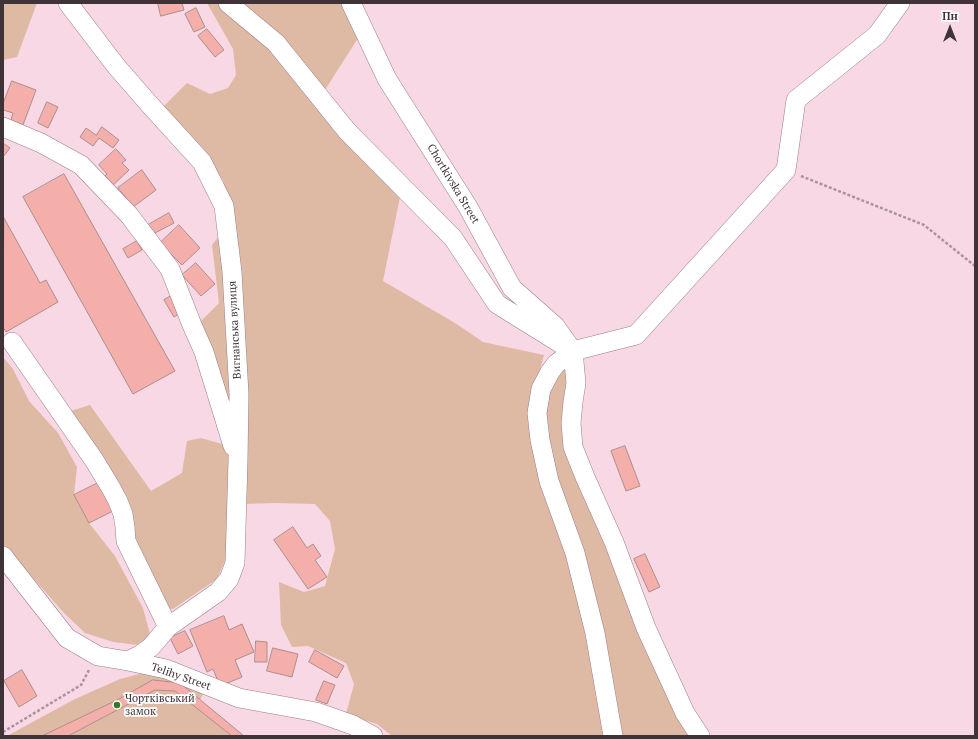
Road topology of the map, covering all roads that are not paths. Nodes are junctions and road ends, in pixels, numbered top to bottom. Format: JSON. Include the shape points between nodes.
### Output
{"nodes":[{"id":1,"x":68,"y":3,"type":"edge"},
{"id":2,"x":228,"y":3,"type":"edge"},
{"id":3,"x":351,"y":3,"type":"edge"},
{"id":4,"x":900,"y":3,"type":"edge"},
{"id":5,"x":3,"y":127,"type":"edge"},
{"id":6,"x":12,"y":342,"type":"dead end"},
{"id":7,"x":573,"y":351,"type":"junction"},
{"id":8,"x":238,"y":461,"type":"junction"},
{"id":9,"x":3,"y":556,"type":"edge"},
{"id":10,"x":168,"y":627,"type":"junction"},
{"id":11,"x":128,"y":661,"type":"junction"},
{"id":12,"x":373,"y":736,"type":"edge"},
{"id":13,"x":613,"y":736,"type":"edge"},
{"id":14,"x":700,"y":736,"type":"edge"}],
"edges":[{"from":1,"to":8,"type":"street","name":"Вигнанська вулиця","via":[[116,66],[202,162],[224,206],[232,272],[239,394]]},
{"from":2,"to":7,"type":"street","via":[[276,43],[347,131],[453,238],[497,304]]},
{"from":3,"to":7,"type":"street","name":"Chortkivska Street","via":[[387,79],[468,207],[512,288],[555,326]]},
{"from":4,"to":7,"type":"street","via":[[877,35],[796,100],[786,170],[636,335]]},
{"from":5,"to":8,"type":"street","via":[[41,143],[81,165],[129,215],[170,269],[204,352]]},
{"from":6,"to":10,"type":"street","via":[[94,460],[118,501],[123,514],[126,541]]},
{"from":7,"to":13,"type":"street","via":[[556,364],[545,380],[537,413],[549,481],[575,553],[595,633]]},
{"from":7,"to":14,"type":"street","via":[[576,383],[571,422],[573,447],[614,542],[646,628],[685,713]]},
{"from":8,"to":10,"type":"street","name":"Вигнанська вулиця","via":[[235,554],[232,572],[218,592]]},
{"from":9,"to":11,"type":"street","name":"Telihy Street","via":[[67,638],[98,656]]},
{"from":10,"to":11,"type":"street","name":"Вигнанська вулиця","via":[[151,647]]},
{"from":11,"to":12,"type":"street","name":"Telihy Street","via":[[166,669],[239,698],[316,712],[353,725]]}]}
